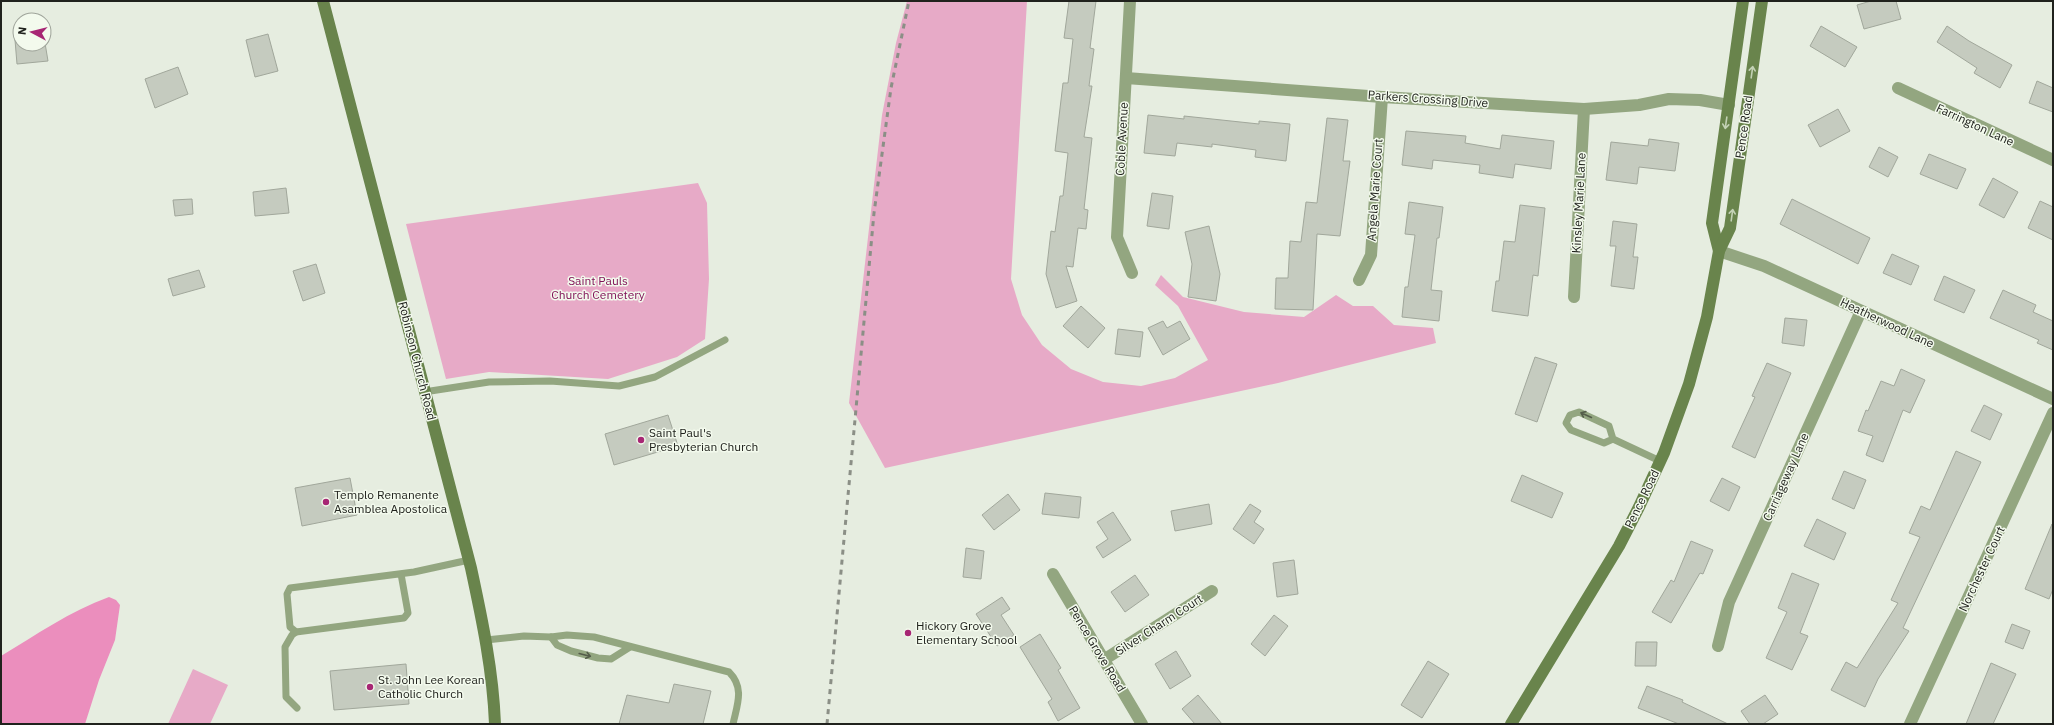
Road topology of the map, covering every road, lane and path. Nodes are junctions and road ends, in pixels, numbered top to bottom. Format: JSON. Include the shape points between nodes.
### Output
{"nodes":[{"id":1,"x":323,"y":1,"type":"edge"},
{"id":2,"x":1130,"y":1,"type":"edge"},
{"id":3,"x":1743,"y":1,"type":"edge"},
{"id":4,"x":1762,"y":1,"type":"edge"},
{"id":5,"x":1126,"y":78,"type":"junction"},
{"id":6,"x":1898,"y":88,"type":"dead end"},
{"id":7,"x":1382,"y":97,"type":"junction"},
{"id":8,"x":1729,"y":105,"type":"junction"},
{"id":9,"x":1584,"y":109,"type":"junction"},
{"id":10,"x":2053,"y":160,"type":"edge"},
{"id":11,"x":1719,"y":251,"type":"junction"},
{"id":12,"x":1132,"y":274,"type":"dead end"},
{"id":13,"x":1359,"y":280,"type":"dead end"},
{"id":14,"x":1574,"y":297,"type":"dead end"},
{"id":15,"x":1861,"y":311,"type":"junction"},
{"id":16,"x":725,"y":340,"type":"dead end"},
{"id":17,"x":424,"y":392,"type":"junction"},
{"id":18,"x":2053,"y":399,"type":"edge"},
{"id":19,"x":2053,"y":413,"type":"edge"},
{"id":20,"x":1613,"y":439,"type":"junction"},
{"id":21,"x":1660,"y":461,"type":"junction"},
{"id":22,"x":469,"y":560,"type":"junction"},
{"id":23,"x":401,"y":574,"type":"junction"},
{"id":24,"x":1053,"y":574,"type":"dead end"},
{"id":25,"x":1212,"y":590,"type":"dead end"},
{"id":26,"x":296,"y":632,"type":"junction"},
{"id":27,"x":551,"y":637,"type":"junction"},
{"id":28,"x":486,"y":640,"type":"junction"},
{"id":29,"x":1718,"y":646,"type":"dead end"},
{"id":30,"x":630,"y":647,"type":"junction"},
{"id":31,"x":1105,"y":659,"type":"junction"},
{"id":32,"x":297,"y":708,"type":"dead end"},
{"id":33,"x":495,"y":724,"type":"edge"},
{"id":34,"x":733,"y":724,"type":"edge"},
{"id":35,"x":1142,"y":724,"type":"edge"},
{"id":36,"x":1510,"y":724,"type":"edge"},
{"id":37,"x":1910,"y":724,"type":"edge"}],
"edges":[{"from":1,"to":17,"type":"street","name":"Robinson Church Road"},
{"from":2,"to":5,"type":"street","name":"Coble Avenue"},
{"from":3,"to":8,"type":"street","name":"Pence Road"},
{"from":11,"to":4,"type":"street","name":"Pence Road","one_way":true,"via":[[1730,228]]},
{"from":5,"to":7,"type":"street","name":"Parkers Crossing Drive"},
{"from":5,"to":12,"type":"street","name":"Coble Avenue","via":[[1117,237]]},
{"from":6,"to":10,"type":"street","name":"Farrington Lane"},
{"from":7,"to":9,"type":"street","name":"Parkers Crossing Drive"},
{"from":7,"to":13,"type":"street","name":"Angela Marie Court","via":[[1371,255]]},
{"from":8,"to":9,"type":"street","name":"Parkers Crossing Drive","via":[[1700,100],[1669,99],[1632,106]]},
{"from":8,"to":11,"type":"street","name":"Pence Road","one_way":true,"via":[[1712,223]]},
{"from":9,"to":14,"type":"street","name":"Kinsley Marie Lane"},
{"from":11,"to":15,"type":"street","name":"Heatherwood Lane","via":[[1764,266]]},
{"from":11,"to":21,"type":"street","name":"Pence Road","via":[[1689,384]]},
{"from":15,"to":18,"type":"street","name":"Heatherwood Lane"},
{"from":15,"to":29,"type":"street","name":"Carriageway Lane","via":[[1729,602]]},
{"from":16,"to":17,"type":"lane","via":[[655,377],[619,386],[550,381],[489,382]]},
{"from":17,"to":22,"type":"street","name":"Robinson Church Road"},
{"from":19,"to":37,"type":"street","name":"Norchester Court"},
{"from":20,"to":20,"type":"lane","one_way":true,"via":[[1608,426],[1579,412],[1570,415],[1566,423],[1571,430],[1604,443]]},
{"from":20,"to":21,"type":"lane"},
{"from":21,"to":36,"type":"street","name":"Pence Road","via":[[1619,546]]},
{"from":22,"to":23,"type":"lane"},
{"from":22,"to":28,"type":"street","name":"Robinson Church Road"},
{"from":23,"to":26,"type":"lane","via":[[408,614],[404,618]]},
{"from":23,"to":26,"type":"lane","via":[[290,588],[287,594],[290,627]]},
{"from":24,"to":31,"type":"street","name":"Pence Grove Road"},
{"from":25,"to":31,"type":"street","name":"Silver Charm Court"},
{"from":26,"to":32,"type":"lane","via":[[285,647],[286,697]]},
{"from":27,"to":28,"type":"lane","via":[[524,636]]},
{"from":27,"to":30,"type":"lane","via":[[594,637]]},
{"from":27,"to":30,"type":"lane","one_way":true,"via":[[557,645],[571,652],[598,658],[611,659]]},
{"from":28,"to":33,"type":"street","name":"Robinson Church Road"},
{"from":30,"to":34,"type":"lane","via":[[730,672],[738,681],[739,695]]},
{"from":31,"to":35,"type":"street","name":"Pence Grove Road"}]}
